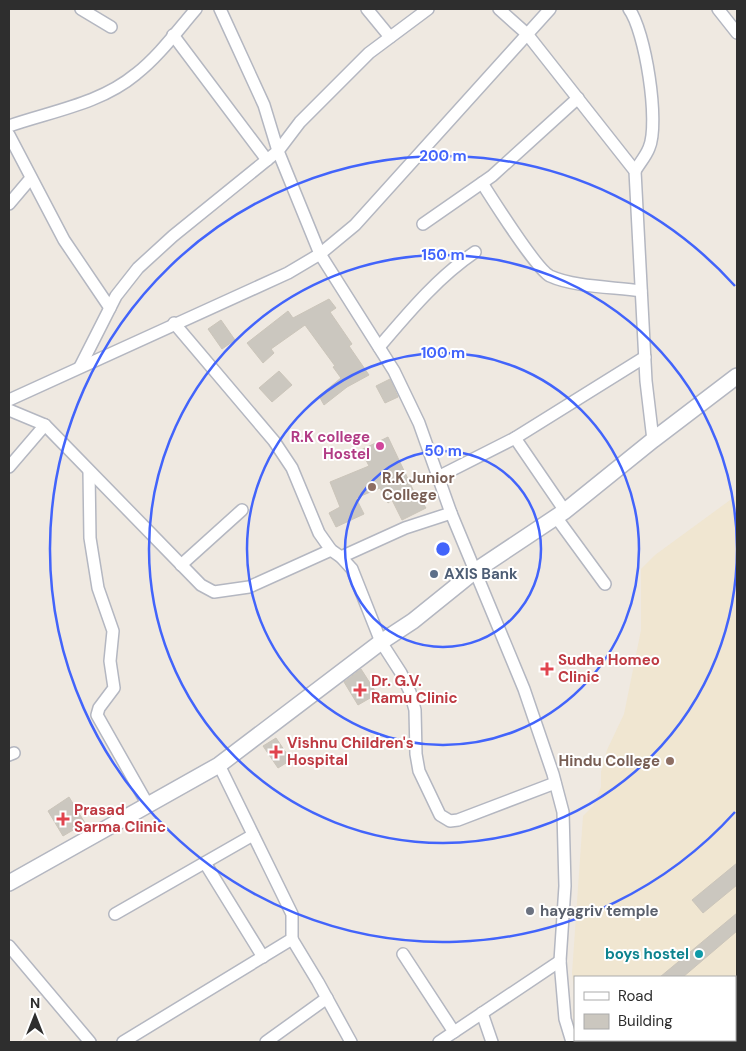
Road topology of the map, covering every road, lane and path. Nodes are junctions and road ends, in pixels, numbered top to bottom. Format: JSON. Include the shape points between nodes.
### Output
{"nodes":[{"id":1,"x":81,"y":9,"type":"edge"},
{"id":2,"x":196,"y":9,"type":"edge"},
{"id":3,"x":220,"y":9,"type":"edge"},
{"id":4,"x":367,"y":9,"type":"edge"},
{"id":5,"x":428,"y":9,"type":"edge"},
{"id":6,"x":498,"y":9,"type":"edge"},
{"id":7,"x":550,"y":9,"type":"edge"},
{"id":8,"x":629,"y":9,"type":"edge"},
{"id":9,"x":718,"y":9,"type":"edge"},
{"id":10,"x":112,"y":27,"type":"dead end"},
{"id":11,"x":737,"y":33,"type":"edge"},
{"id":12,"x":527,"y":34,"type":"junction"},
{"id":13,"x":173,"y":35,"type":"junction"},
{"id":14,"x":390,"y":37,"type":"junction"},
{"id":15,"x":578,"y":98,"type":"junction"},
{"id":16,"x":9,"y":126,"type":"edge"},
{"id":17,"x":9,"y":135,"type":"edge"},
{"id":18,"x":278,"y":152,"type":"junction"},
{"id":19,"x":267,"y":160,"type":"junction"},
{"id":20,"x":635,"y":171,"type":"junction"},
{"id":21,"x":31,"y":178,"type":"junction"},
{"id":22,"x":482,"y":183,"type":"junction"},
{"id":23,"x":9,"y":204,"type":"edge"},
{"id":24,"x":423,"y":224,"type":"dead end"},
{"id":25,"x":475,"y":252,"type":"dead end"},
{"id":26,"x":320,"y":254,"type":"junction"},
{"id":27,"x":641,"y":290,"type":"junction"},
{"id":28,"x":110,"y":308,"type":"junction"},
{"id":29,"x":174,"y":323,"type":"junction"},
{"id":30,"x":379,"y":347,"type":"junction"},
{"id":31,"x":645,"y":357,"type":"junction"},
{"id":32,"x":80,"y":366,"type":"junction"},
{"id":33,"x":737,"y":376,"type":"edge"},
{"id":34,"x":9,"y":400,"type":"edge"},
{"id":35,"x":9,"y":410,"type":"edge"},
{"id":36,"x":45,"y":425,"type":"junction"},
{"id":37,"x":515,"y":438,"type":"junction"},
{"id":38,"x":653,"y":440,"type":"junction"},
{"id":39,"x":9,"y":467,"type":"edge"},
{"id":40,"x":89,"y":471,"type":"junction"},
{"id":41,"x":438,"y":477,"type":"junction"},
{"id":42,"x":242,"y":510,"type":"dead end"},
{"id":43,"x":451,"y":513,"type":"junction"},
{"id":44,"x":560,"y":514,"type":"junction"},
{"id":45,"x":331,"y":550,"type":"junction"},
{"id":46,"x":341,"y":557,"type":"junction"},
{"id":47,"x":181,"y":565,"type":"junction"},
{"id":48,"x":476,"y":571,"type":"junction"},
{"id":49,"x":605,"y":584,"type":"dead end"},
{"id":50,"x":381,"y":642,"type":"junction"},
{"id":51,"x":218,"y":764,"type":"junction"},
{"id":52,"x":555,"y":783,"type":"junction"},
{"id":53,"x":148,"y":805,"type":"junction"},
{"id":54,"x":253,"y":834,"type":"junction"},
{"id":55,"x":205,"y":862,"type":"junction"},
{"id":56,"x":9,"y":883,"type":"edge"},
{"id":57,"x":115,"y":914,"type":"dead end"},
{"id":58,"x":292,"y":939,"type":"junction"},
{"id":59,"x":9,"y":946,"type":"edge"},
{"id":60,"x":403,"y":954,"type":"dead end"},
{"id":61,"x":263,"y":957,"type":"junction"},
{"id":62,"x":560,"y":961,"type":"junction"},
{"id":63,"x":327,"y":998,"type":"junction"},
{"id":64,"x":482,"y":1013,"type":"junction"},
{"id":65,"x":454,"y":1032,"type":"junction"},
{"id":66,"x":90,"y":1042,"type":"edge"},
{"id":67,"x":123,"y":1042,"type":"edge"},
{"id":68,"x":266,"y":1042,"type":"edge"},
{"id":69,"x":350,"y":1042,"type":"edge"},
{"id":70,"x":439,"y":1042,"type":"edge"},
{"id":71,"x":492,"y":1042,"type":"edge"},
{"id":72,"x":572,"y":1042,"type":"edge"}],
"edges":[{"from":1,"to":10,"type":"street"},
{"from":2,"to":13,"type":"street"},
{"from":3,"to":18,"type":"street","via":[[264,104]]},
{"from":4,"to":14,"type":"street"},
{"from":5,"to":14,"type":"street"},
{"from":6,"to":12,"type":"street"},
{"from":7,"to":12,"type":"street"},
{"from":8,"to":20,"type":"street","via":[[639,30],[651,86],[650,148]]},
{"from":9,"to":11,"type":"street"},
{"from":12,"to":15,"type":"street"},
{"from":12,"to":26,"type":"street","via":[[355,225]]},
{"from":13,"to":16,"type":"street","via":[[136,75],[102,95],[71,108]]},
{"from":13,"to":19,"type":"street"},
{"from":14,"to":18,"type":"street","via":[[369,53],[300,122]]},
{"from":15,"to":20,"type":"street"},
{"from":15,"to":22,"type":"street"},
{"from":17,"to":21,"type":"street"},
{"from":18,"to":19,"type":"street"},
{"from":18,"to":26,"type":"street"},
{"from":19,"to":28,"type":"street","via":[[138,268]]},
{"from":20,"to":27,"type":"street"},
{"from":21,"to":23,"type":"street"},
{"from":21,"to":28,"type":"street","via":[[64,240]]},
{"from":22,"to":24,"type":"street"},
{"from":22,"to":27,"type":"street","via":[[548,275],[562,280]]},
{"from":25,"to":30,"type":"street","via":[[426,293]]},
{"from":26,"to":29,"type":"street","via":[[288,273]]},
{"from":26,"to":30,"type":"street"},
{"from":27,"to":31,"type":"street"},
{"from":28,"to":32,"type":"street"},
{"from":29,"to":32,"type":"street"},
{"from":29,"to":45,"type":"street","via":[[288,461],[319,532]]},
{"from":30,"to":41,"type":"street","via":[[419,424]]},
{"from":31,"to":37,"type":"street"},
{"from":31,"to":38,"type":"street"},
{"from":32,"to":34,"type":"street"},
{"from":33,"to":38,"type":"street"},
{"from":35,"to":36,"type":"street"},
{"from":36,"to":39,"type":"street"},
{"from":36,"to":40,"type":"street"},
{"from":37,"to":41,"type":"street"},
{"from":37,"to":44,"type":"street"},
{"from":38,"to":44,"type":"street"},
{"from":40,"to":47,"type":"street"},
{"from":40,"to":53,"type":"street","via":[[90,538],[98,588],[114,637],[110,661],[113,693],[97,715]]},
{"from":41,"to":43,"type":"street"},
{"from":42,"to":47,"type":"street"},
{"from":43,"to":46,"type":"street","via":[[405,528]]},
{"from":43,"to":48,"type":"street"},
{"from":44,"to":48,"type":"street"},
{"from":44,"to":49,"type":"street"},
{"from":45,"to":46,"type":"street"},
{"from":45,"to":47,"type":"street","via":[[249,587],[229,592],[214,592],[201,585]]},
{"from":46,"to":50,"type":"street","via":[[352,570]]},
{"from":48,"to":50,"type":"street"},
{"from":48,"to":52,"type":"street","via":[[524,689]]},
{"from":50,"to":51,"type":"street"},
{"from":50,"to":52,"type":"street","via":[[410,692],[415,710],[419,771],[444,819],[458,820]]},
{"from":51,"to":53,"type":"street"},
{"from":51,"to":54,"type":"street"},
{"from":52,"to":62,"type":"street","via":[[563,812],[565,886]]},
{"from":53,"to":56,"type":"street"},
{"from":54,"to":55,"type":"street"},
{"from":54,"to":58,"type":"street","via":[[292,914]]},
{"from":55,"to":57,"type":"street"},
{"from":55,"to":61,"type":"street"},
{"from":58,"to":61,"type":"street"},
{"from":58,"to":63,"type":"street"},
{"from":59,"to":66,"type":"street"},
{"from":60,"to":65,"type":"street"},
{"from":61,"to":67,"type":"street"},
{"from":62,"to":64,"type":"street"},
{"from":62,"to":72,"type":"street","via":[[565,1019]]},
{"from":63,"to":68,"type":"street"},
{"from":63,"to":69,"type":"street"},
{"from":64,"to":65,"type":"street"},
{"from":64,"to":71,"type":"street"},
{"from":65,"to":70,"type":"street"}]}
